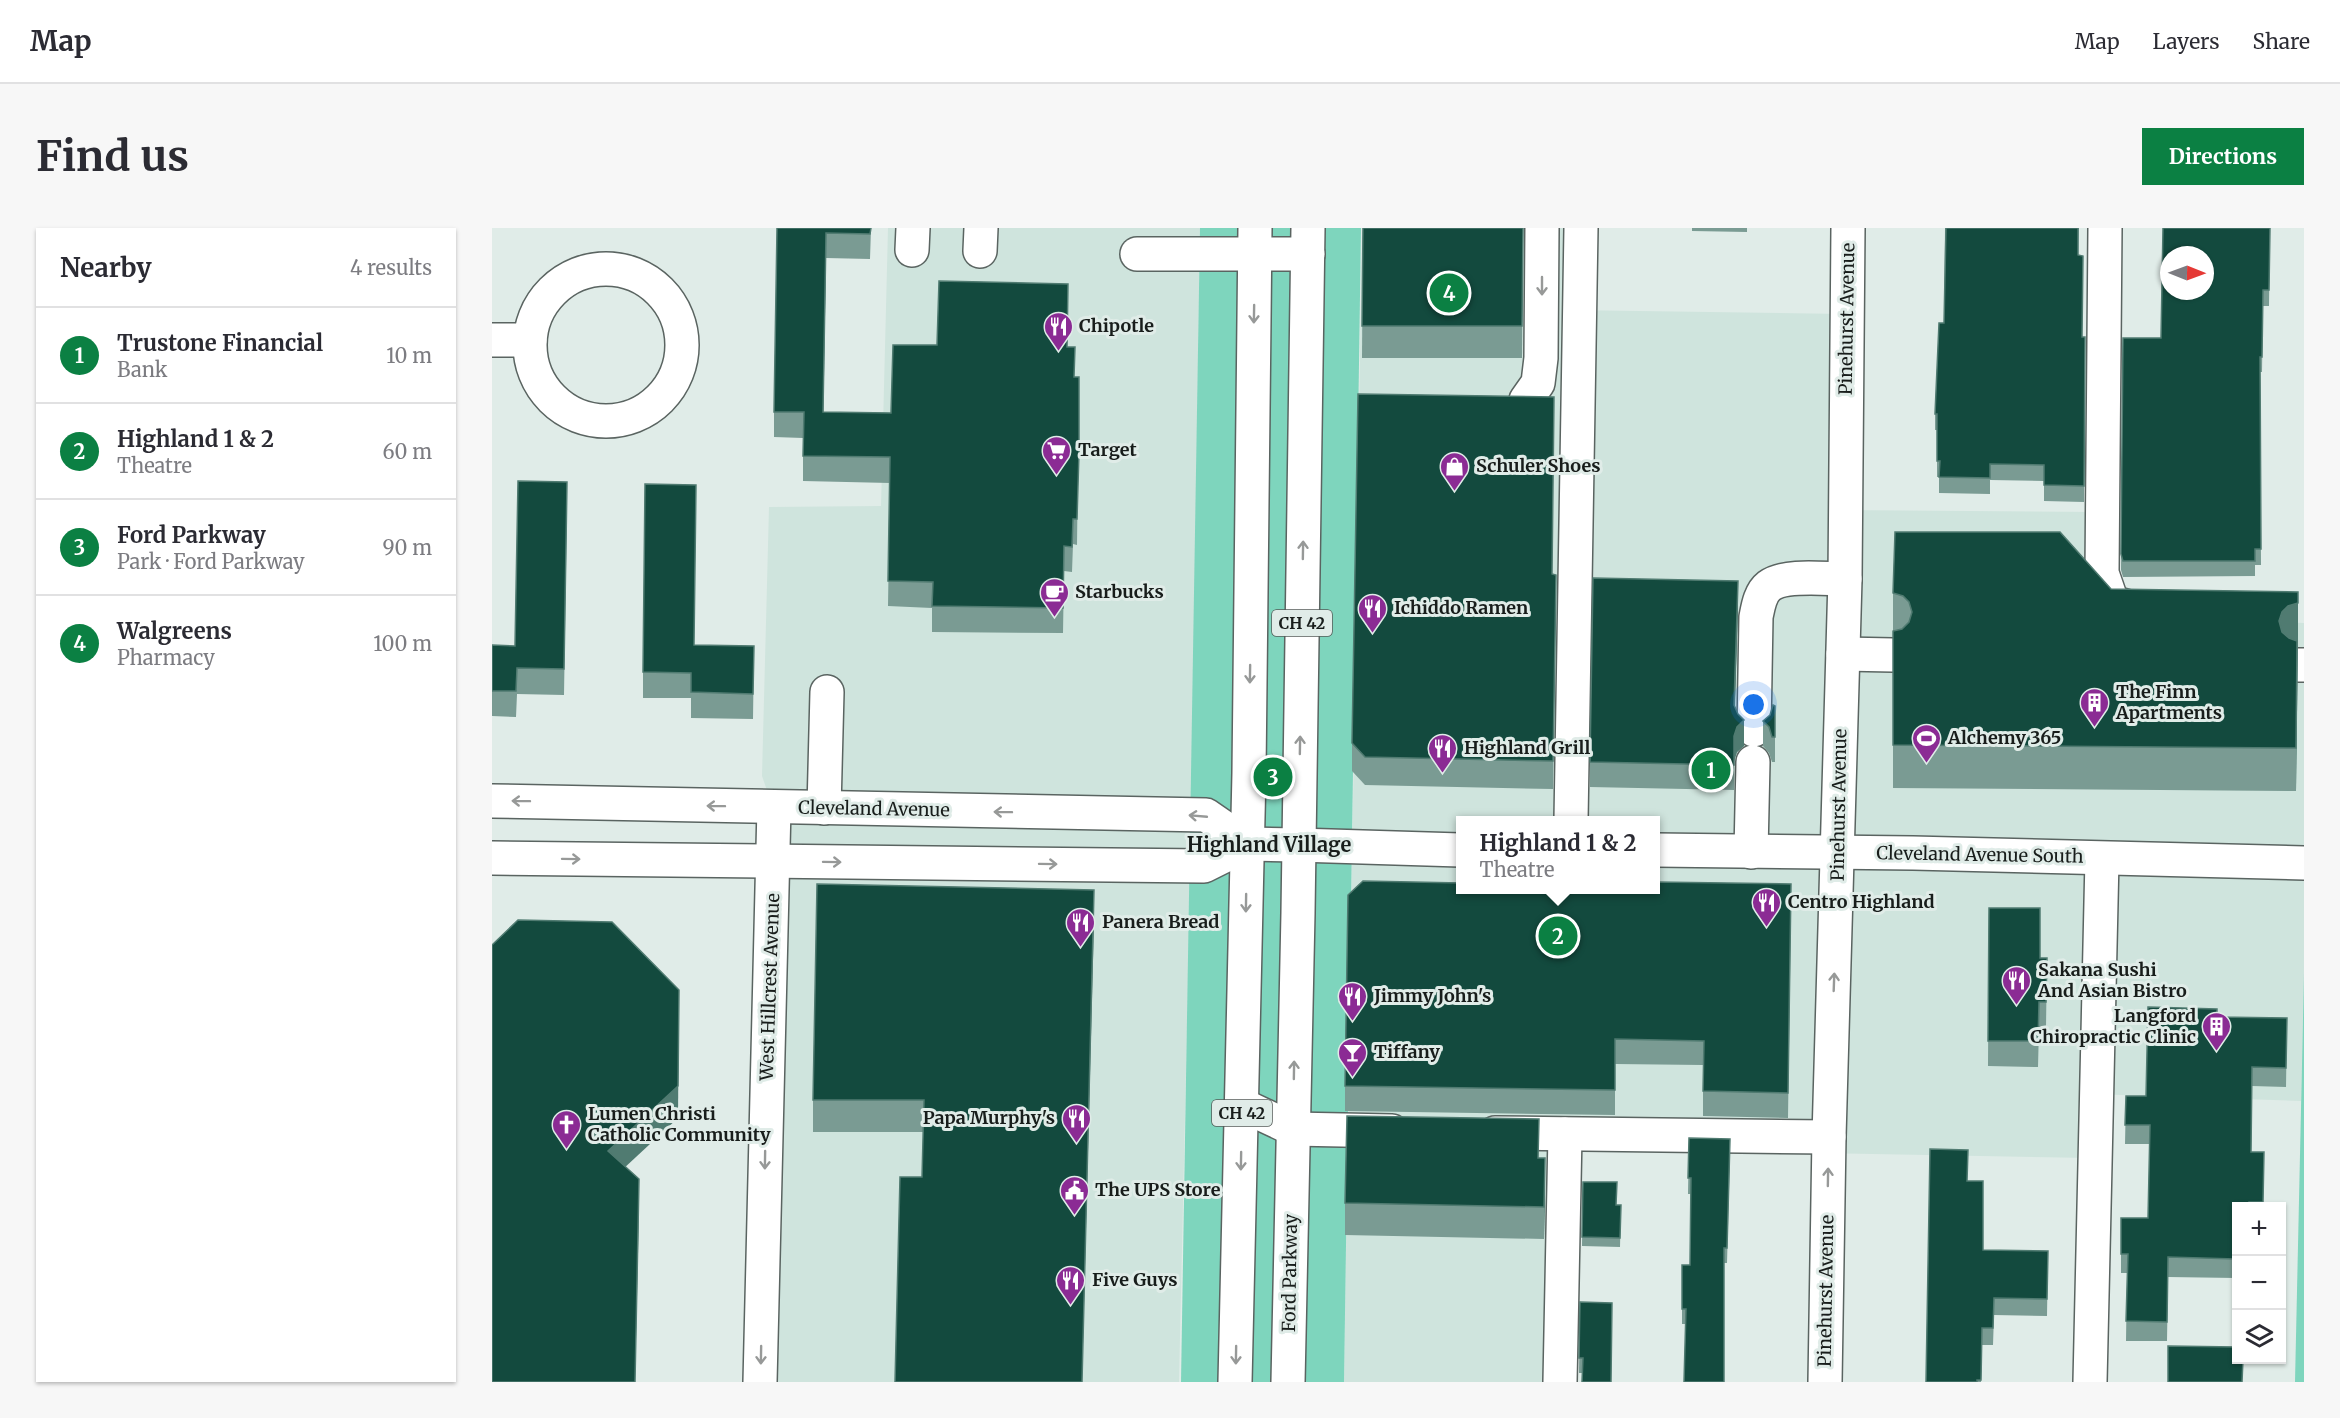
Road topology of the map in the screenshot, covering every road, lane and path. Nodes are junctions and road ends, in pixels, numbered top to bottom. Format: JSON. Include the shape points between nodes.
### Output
{"nodes":[{"id":1,"x":1542,"y":228,"type":"edge"},
{"id":2,"x":1581,"y":228,"type":"edge"},
{"id":3,"x":1848,"y":228,"type":"edge"},
{"id":4,"x":2105,"y":228,"type":"edge"},
{"id":5,"x":1308,"y":241,"type":"edge"},
{"id":6,"x":1255,"y":242,"type":"edge"},
{"id":7,"x":1137,"y":254,"type":"dead end"},
{"id":8,"x":492,"y":340,"type":"edge"},
{"id":9,"x":530,"y":340,"type":"junction"},
{"id":10,"x":1526,"y":400,"type":"edge"},
{"id":11,"x":1845,"y":579,"type":"junction"},
{"id":12,"x":2156,"y":612,"type":"edge"},
{"id":13,"x":1843,"y":654,"type":"junction"},
{"id":14,"x":1893,"y":655,"type":"edge"},
{"id":15,"x":827,"y":692,"type":"dead end"},
{"id":16,"x":492,"y":801,"type":"edge"},
{"id":17,"x":774,"y":807,"type":"junction"},
{"id":18,"x":824,"y":808,"type":"junction"},
{"id":19,"x":1571,"y":816,"type":"edge"},
{"id":20,"x":1248,"y":844,"type":"junction"},
{"id":21,"x":1298,"y":845,"type":"junction"},
{"id":22,"x":1456,"y":850,"type":"edge"},
{"id":23,"x":1660,"y":850,"type":"edge"},
{"id":24,"x":1751,"y":852,"type":"junction"},
{"id":25,"x":1838,"y":852,"type":"junction"},
{"id":26,"x":492,"y":858,"type":"edge"},
{"id":27,"x":2102,"y":859,"type":"junction"},
{"id":28,"x":774,"y":862,"type":"junction"},
{"id":29,"x":2304,"y":863,"type":"edge"},
{"id":30,"x":1242,"y":1105,"type":"junction"},
{"id":31,"x":1293,"y":1129,"type":"junction"},
{"id":32,"x":1426,"y":1131,"type":"edge"},
{"id":33,"x":1460,"y":1132,"type":"edge"},
{"id":34,"x":1565,"y":1134,"type":"junction"},
{"id":35,"x":1829,"y":1137,"type":"junction"},
{"id":36,"x":760,"y":1382,"type":"edge"},
{"id":37,"x":1235,"y":1382,"type":"edge"},
{"id":38,"x":1287,"y":1382,"type":"edge"},
{"id":39,"x":1560,"y":1382,"type":"edge"},
{"id":40,"x":1825,"y":1382,"type":"edge"},
{"id":41,"x":2090,"y":1382,"type":"edge"}],
"edges":[{"from":1,"to":10,"type":"main road","one_way":true,"via":[[1541,358],[1538,383]]},
{"from":2,"to":19,"type":"main road"},
{"from":3,"to":11,"type":"main road","name":"Pinehurst Avenue"},
{"from":4,"to":12,"type":"main road","via":[[2102,573],[2112,602]]},
{"from":5,"to":6,"type":"main road"},
{"from":21,"to":5,"type":"main road","name":"Ford Parkway","number":"CH 42","one_way":true},
{"from":6,"to":7,"type":"main road"},
{"from":6,"to":20,"type":"main road","number":"CH 42","one_way":true},
{"from":8,"to":9,"type":"main road"},
{"from":9,"to":9,"type":"main road","via":[[531,361],[542,386],[555,402],[578,416],[606,422],[647,410],[667,392],[678,372],[683,346],[674,307],[661,290],[622,269],[595,269],[572,276],[550,293],[536,314]]},
{"from":11,"to":13,"type":"main road","name":"Pinehurst Avenue"},
{"from":11,"to":24,"type":"main road","via":[[1784,579],[1767,587],[1760,599],[1756,617]]},
{"from":13,"to":14,"type":"main road"},
{"from":13,"to":25,"type":"main road","name":"Pinehurst Avenue"},
{"from":15,"to":18,"type":"main road"},
{"from":17,"to":16,"type":"main road","name":"Cleveland Avenue","one_way":true},
{"from":17,"to":18,"type":"main road","name":"Cleveland Avenue"},
{"from":17,"to":28,"type":"main road","name":"West Hillcrest Avenue"},
{"from":20,"to":18,"type":"main road","name":"Cleveland Avenue","one_way":true,"via":[[1206,815]]},
{"from":20,"to":21,"type":"main road"},
{"from":28,"to":20,"type":"main road","one_way":true,"via":[[1204,866]]},
{"from":20,"to":30,"type":"main road","number":"CH 42","one_way":true},
{"from":21,"to":22,"type":"main road"},
{"from":31,"to":21,"type":"main road","name":"Ford Parkway","number":"CH 42","one_way":true},
{"from":23,"to":24,"type":"main road","name":"Cleveland Avenue South"},
{"from":24,"to":25,"type":"main road","name":"Cleveland Avenue South"},
{"from":25,"to":27,"type":"main road","name":"Cleveland Avenue South"},
{"from":35,"to":25,"type":"main road","name":"Pinehurst Avenue","one_way":true},
{"from":26,"to":28,"type":"main road","one_way":true},
{"from":27,"to":29,"type":"main road","name":"Cleveland Avenue South"},
{"from":27,"to":41,"type":"main road"},
{"from":28,"to":36,"type":"main road","name":"West Hillcrest Avenue","one_way":true},
{"from":30,"to":31,"type":"main road"},
{"from":30,"to":37,"type":"main road","number":"CH 42","one_way":true},
{"from":31,"to":32,"type":"main road"},
{"from":31,"to":38,"type":"main road","name":"Ford Parkway","number":"CH 42"},
{"from":33,"to":34,"type":"main road"},
{"from":34,"to":35,"type":"main road"},
{"from":34,"to":39,"type":"main road"},
{"from":40,"to":35,"type":"main road","name":"Pinehurst Avenue","one_way":true}]}
